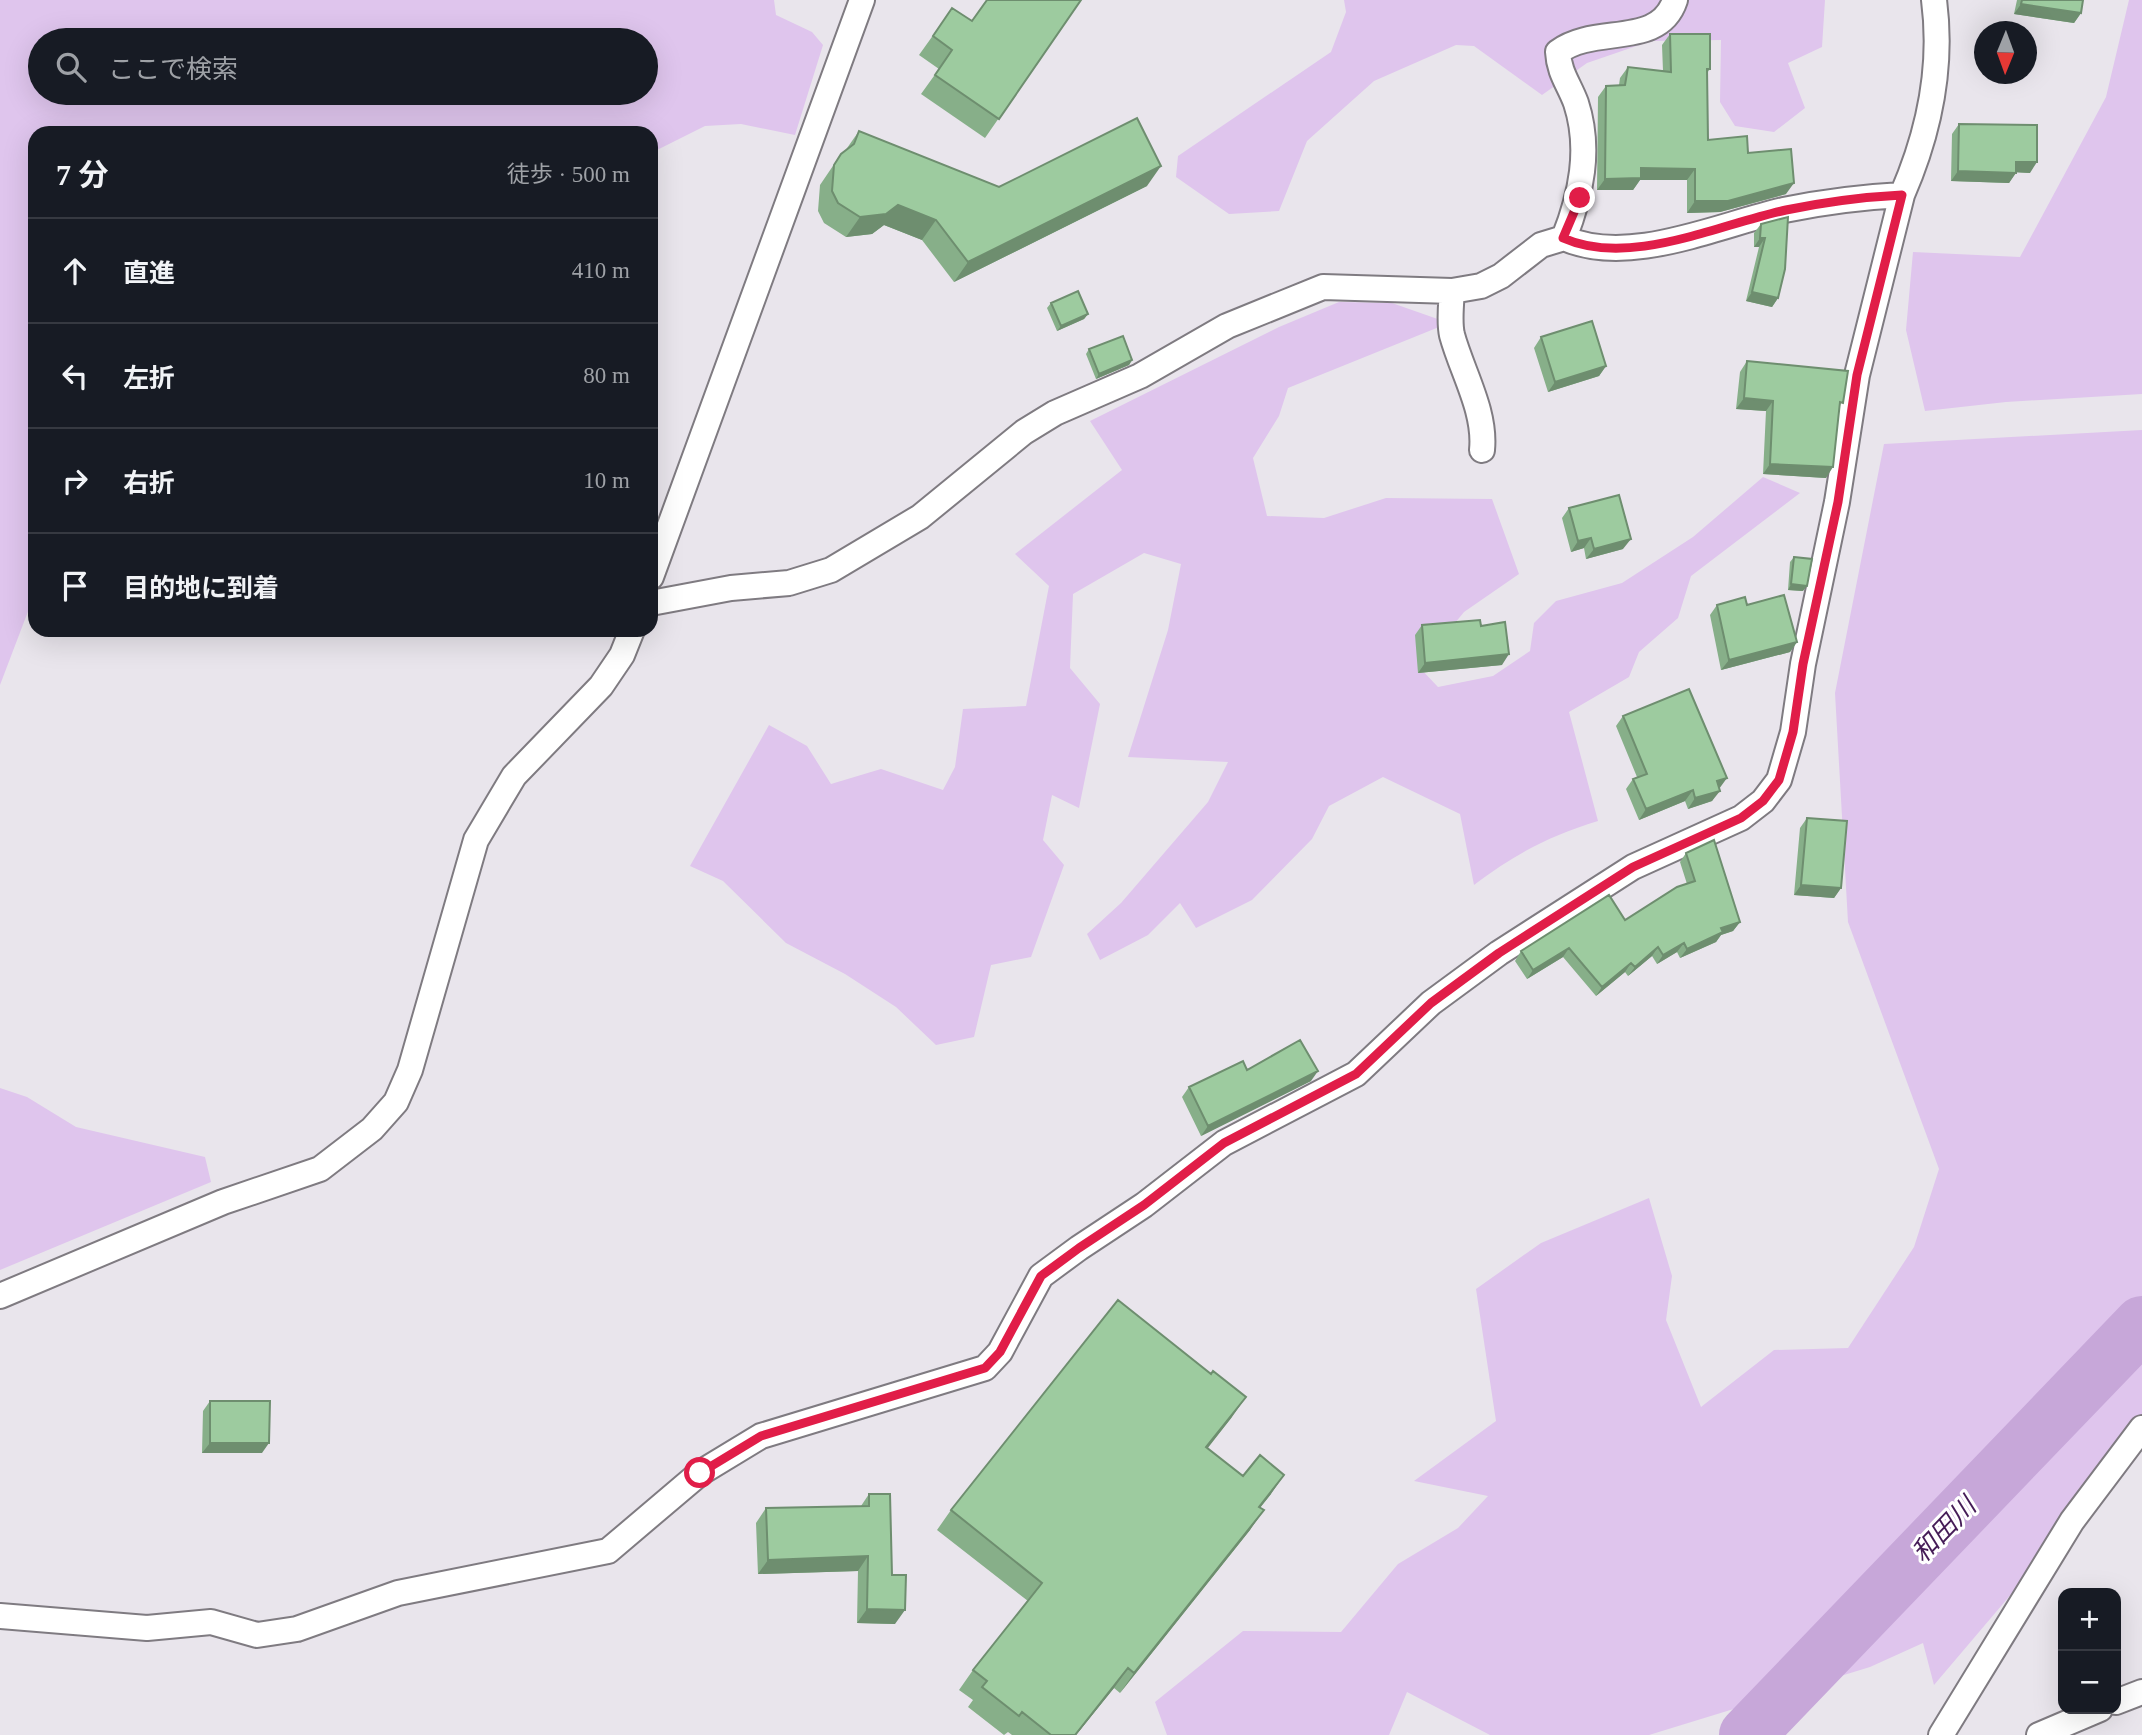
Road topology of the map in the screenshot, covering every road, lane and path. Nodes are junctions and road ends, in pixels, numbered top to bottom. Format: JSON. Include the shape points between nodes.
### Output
{"nodes":[{"id":1,"x":862,"y":0,"type":"edge"},
{"id":2,"x":1675,"y":0,"type":"edge"},
{"id":3,"x":1934,"y":0,"type":"edge"},
{"id":4,"x":1902,"y":195,"type":"junction"},
{"id":5,"x":1563,"y":238,"type":"junction"},
{"id":6,"x":1452,"y":292,"type":"junction"},
{"id":7,"x":1482,"y":450,"type":"dead end"},
{"id":8,"x":658,"y":558,"type":"edge"},
{"id":9,"x":658,"y":602,"type":"edge"},
{"id":10,"x":629,"y":637,"type":"edge"},
{"id":11,"x":0,"y":1296,"type":"edge"},
{"id":12,"x":2142,"y":1429,"type":"edge"},
{"id":13,"x":0,"y":1616,"type":"edge"},
{"id":14,"x":2142,"y":1692,"type":"edge"},
{"id":15,"x":2121,"y":1700,"type":"edge"},
{"id":16,"x":2088,"y":1714,"type":"edge"},
{"id":17,"x":1941,"y":1735,"type":"edge"},
{"id":18,"x":2039,"y":1735,"type":"edge"}],
"edges":[{"from":1,"to":8,"type":"street"},
{"from":2,"to":5,"type":"street","via":[[1671,13],[1657,27],[1571,42],[1558,52],[1559,70],[1583,125],[1580,198]]},
{"from":3,"to":4,"type":"street","via":[[1937,52],[1932,104],[1919,156]]},
{"from":4,"to":5,"type":"street","via":[[1785,210],[1695,235],[1615,249],[1581,246]]},
{"from":4,"to":13,"type":"street","via":[[1857,375],[1838,502],[1793,732],[1779,780],[1763,801],[1741,818],[1633,867],[1499,953],[1431,1003],[1356,1074],[1224,1143],[1079,1248],[1041,1276],[1000,1352],[985,1368],[761,1436],[700,1473],[608,1551],[398,1593],[297,1629],[257,1635],[211,1622],[147,1629]]},
{"from":5,"to":6,"type":"street","via":[[1541,245],[1481,286]]},
{"from":6,"to":7,"type":"street","via":[[1451,331],[1478,411]]},
{"from":6,"to":9,"type":"street","via":[[1323,287],[1227,326],[1140,376],[1055,412],[920,517],[831,570],[789,583]]},
{"from":10,"to":11,"type":"street","via":[[601,686],[514,776],[476,840],[410,1070],[396,1102],[372,1129],[320,1169],[223,1202]]},
{"from":12,"to":17,"type":"street","via":[[2072,1521]]},
{"from":14,"to":15,"type":"street"},
{"from":16,"to":18,"type":"street"}]}
